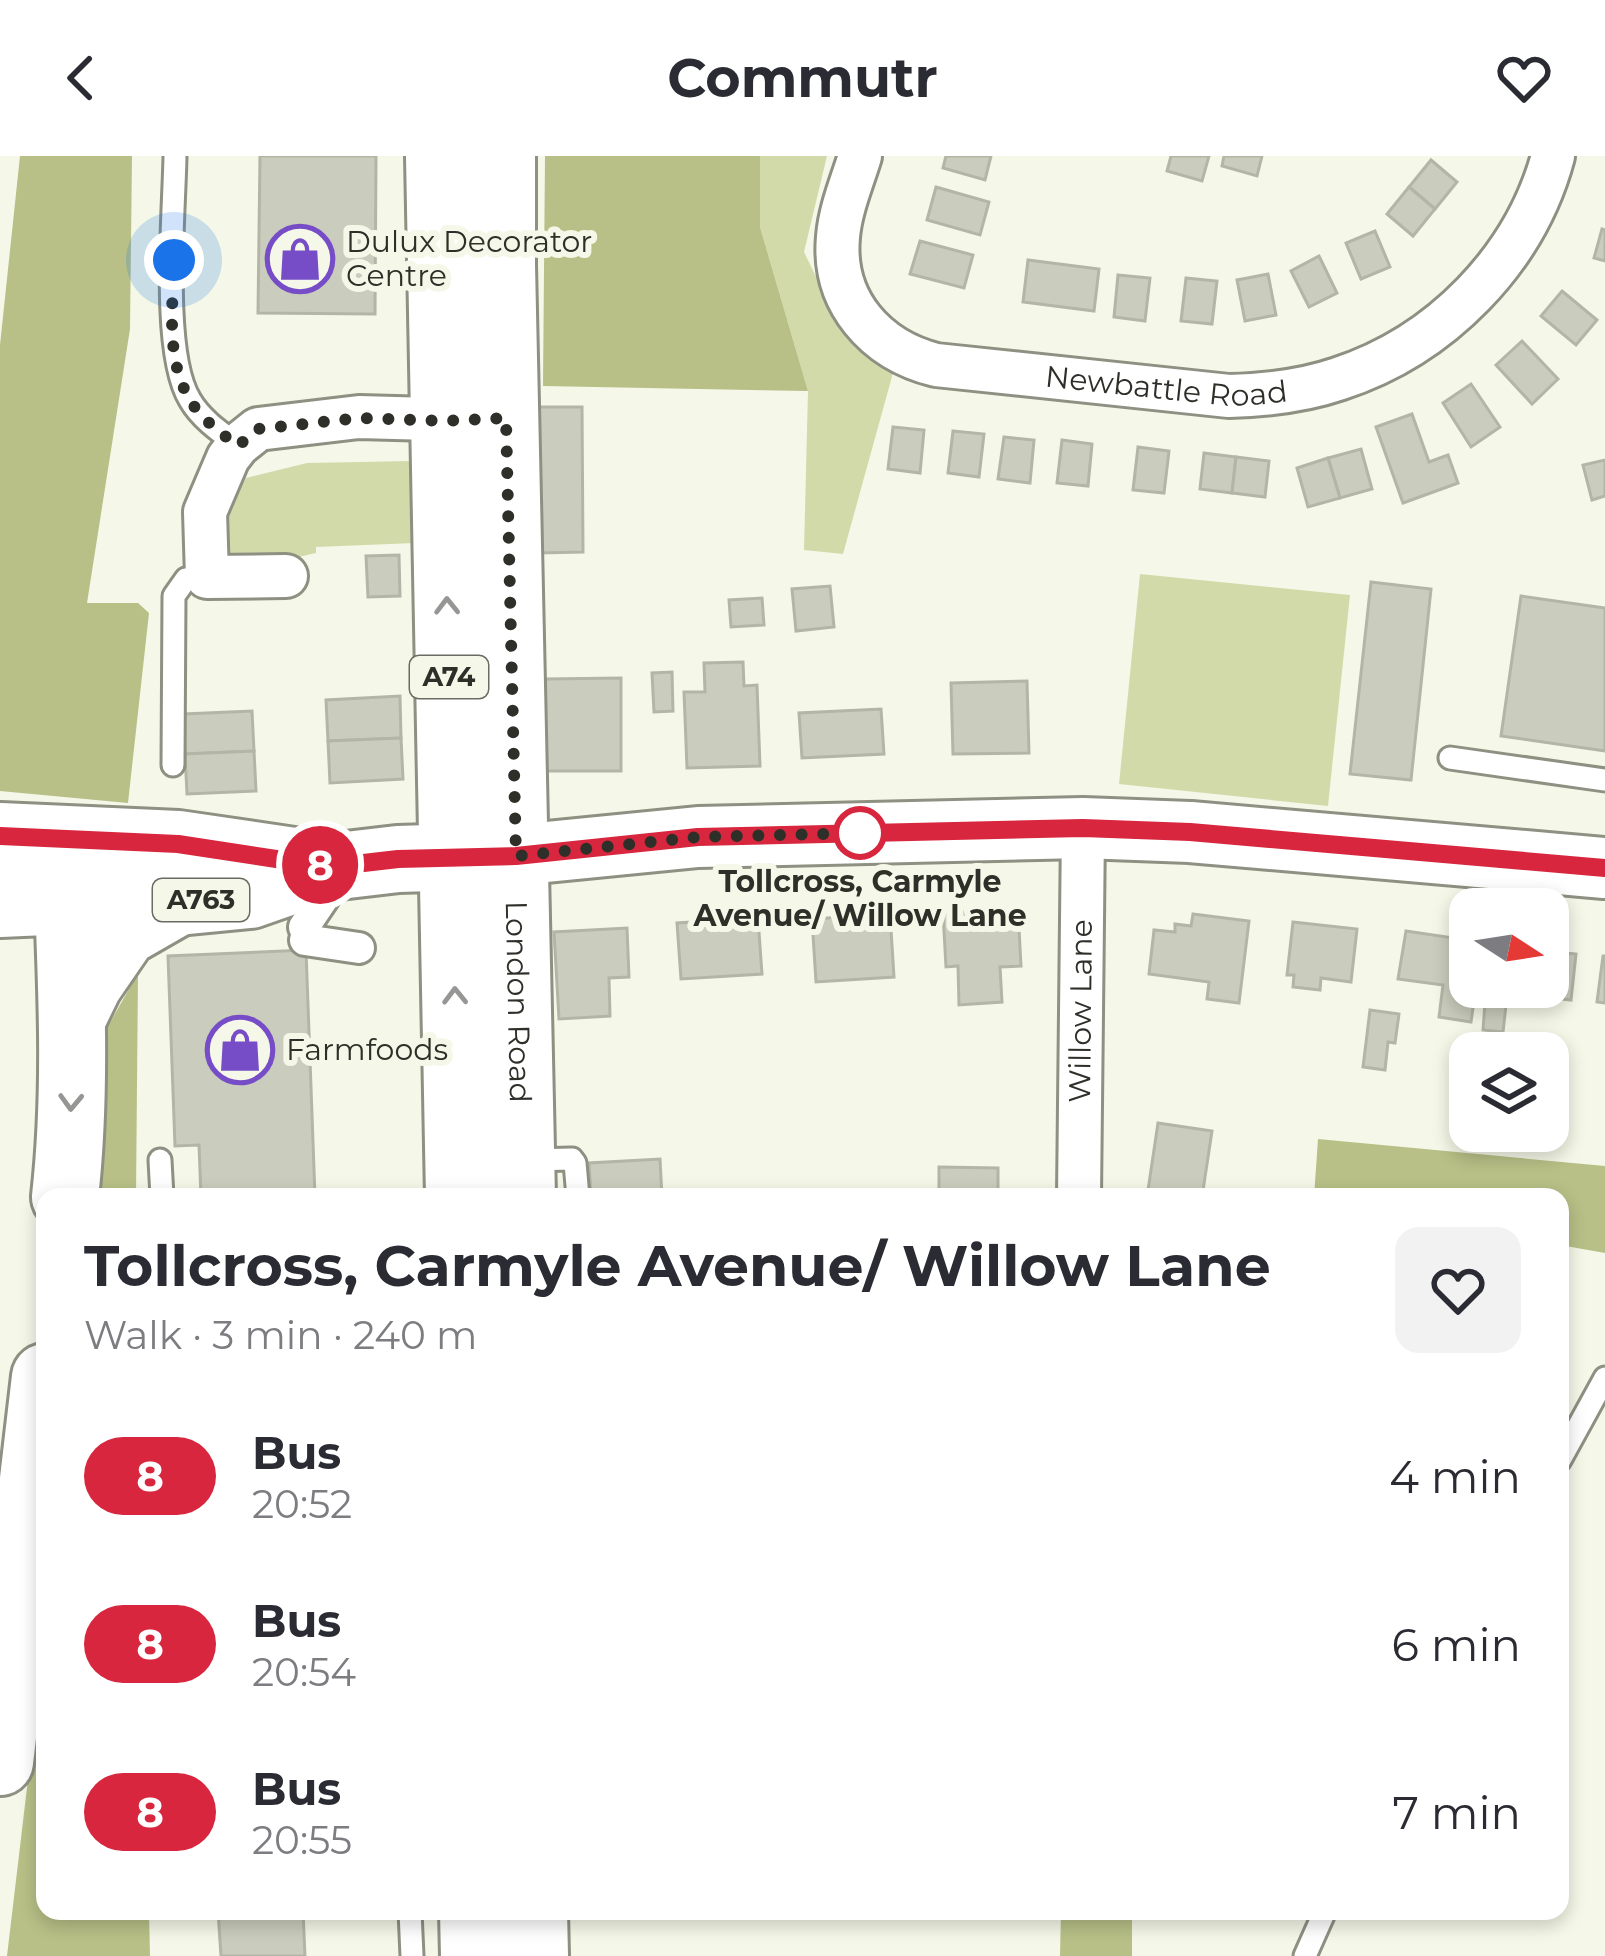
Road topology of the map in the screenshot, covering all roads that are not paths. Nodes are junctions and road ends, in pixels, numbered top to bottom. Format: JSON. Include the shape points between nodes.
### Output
{"nodes":[{"id":1,"x":175,"y":156,"type":"edge"},
{"id":2,"x":439,"y":156,"type":"edge"},
{"id":3,"x":502,"y":156,"type":"edge"},
{"id":4,"x":860,"y":156,"type":"edge"},
{"id":5,"x":1553,"y":156,"type":"edge"},
{"id":6,"x":475,"y":419,"type":"junction"},
{"id":7,"x":238,"y":446,"type":"junction"},
{"id":8,"x":286,"y":576,"type":"dead end"},
{"id":9,"x":207,"y":577,"type":"junction"},
{"id":10,"x":1450,"y":758,"type":"dead end"},
{"id":11,"x":173,"y":765,"type":"dead end"},
{"id":12,"x":1605,"y":780,"type":"edge"},
{"id":13,"x":1083,"y":828,"type":"junction"},
{"id":14,"x":0,"y":839,"type":"edge"},
{"id":15,"x":516,"y":856,"type":"junction"},
{"id":16,"x":451,"y":857,"type":"junction"},
{"id":17,"x":338,"y":866,"type":"junction"},
{"id":18,"x":1605,"y":868,"type":"edge"},
{"id":19,"x":68,"y":901,"type":"junction"},
{"id":20,"x":178,"y":902,"type":"junction"},
{"id":21,"x":0,"y":904,"type":"edge"},
{"id":22,"x":359,"y":948,"type":"dead end"},
{"id":23,"x":73,"y":1017,"type":"junction"},
{"id":24,"x":160,"y":1160,"type":"dead end"},
{"id":25,"x":490,"y":1173,"type":"edge"},
{"id":26,"x":66,"y":1188,"type":"edge"},
{"id":27,"x":161,"y":1188,"type":"edge"},
{"id":28,"x":577,"y":1188,"type":"edge"},
{"id":29,"x":1079,"y":1188,"type":"edge"},
{"id":30,"x":1605,"y":1378,"type":"edge"},
{"id":31,"x":1569,"y":1444,"type":"edge"},
{"id":32,"x":36,"y":1454,"type":"edge"},
{"id":33,"x":0,"y":1762,"type":"edge"},
{"id":34,"x":410,"y":1920,"type":"edge"},
{"id":35,"x":473,"y":1920,"type":"edge"},
{"id":36,"x":534,"y":1920,"type":"edge"},
{"id":37,"x":1321,"y":1920,"type":"edge"},
{"id":38,"x":412,"y":1956,"type":"edge"},
{"id":39,"x":474,"y":1956,"type":"edge"},
{"id":40,"x":535,"y":1956,"type":"edge"},
{"id":41,"x":1305,"y":1956,"type":"edge"}],
"edges":[{"from":1,"to":7,"type":"lane","via":[[173,348],[188,398]]},
{"from":2,"to":6,"type":"main road","name":"London Road","number":"A74"},
{"from":3,"to":6,"type":"main road","name":"London Road","number":"A74"},
{"from":4,"to":5,"type":"street","name":"Newbattle Road","via":[[841,217],[838,263],[865,326],[897,352],[936,365],[1229,396],[1340,379],[1438,326],[1513,245]]},
{"from":6,"to":7,"type":"street","via":[[359,418],[258,429]]},
{"from":6,"to":15,"type":"main road","name":"London Road","number":"A74"},
{"from":16,"to":6,"type":"main road","name":"London Road","number":"A74","one_way":true},
{"from":7,"to":9,"type":"street","via":[[205,512]]},
{"from":8,"to":9,"type":"street"},
{"from":9,"to":11,"type":"lane","via":[[186,578],[174,596]]},
{"from":10,"to":12,"type":"lane"},
{"from":13,"to":15,"type":"main road","via":[[698,837]]},
{"from":13,"to":18,"type":"main road"},
{"from":13,"to":29,"type":"street","name":"Willow Lane"},
{"from":14,"to":17,"type":"main road","number":"A763","via":[[178,844]]},
{"from":14,"to":19,"type":"main road"},
{"from":15,"to":16,"type":"main road","number":"A763"},
{"from":15,"to":25,"type":"main road","name":"London Road","number":"A74"},
{"from":16,"to":17,"type":"main road","number":"A763"},
{"from":25,"to":16,"type":"main road","name":"London Road","number":"A74","one_way":true},
{"from":17,"to":20,"type":"main road","number":"A763","via":[[250,895]]},
{"from":17,"to":22,"type":"street","via":[[304,933]]},
{"from":19,"to":20,"type":"main road","number":"A763"},
{"from":19,"to":21,"type":"main road","number":"A763"},
{"from":19,"to":23,"type":"main road"},
{"from":20,"to":23,"type":"main road","via":[[124,932]]},
{"from":23,"to":26,"type":"main road","one_way":true},
{"from":24,"to":27,"type":"lane"},
{"from":25,"to":28,"type":"lane","via":[[572,1159]]},
{"from":30,"to":31,"type":"lane"},
{"from":32,"to":33,"type":"main road"},
{"from":34,"to":38,"type":"lane"},
{"from":35,"to":39,"type":"main road"},
{"from":36,"to":40,"type":"main road"},
{"from":37,"to":41,"type":"lane"}]}
